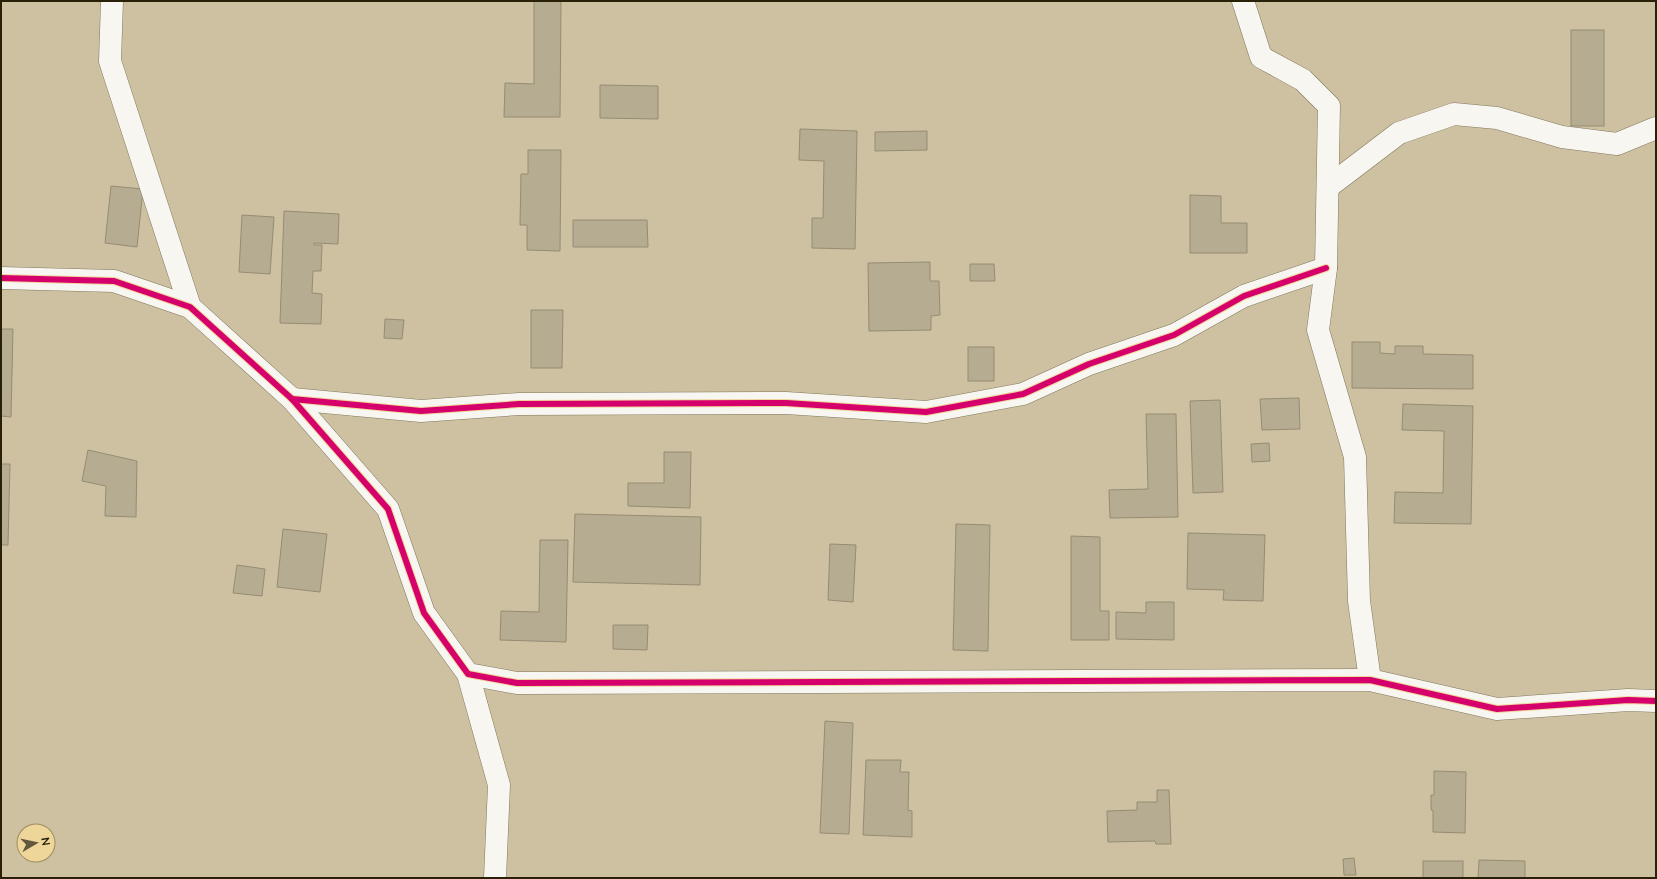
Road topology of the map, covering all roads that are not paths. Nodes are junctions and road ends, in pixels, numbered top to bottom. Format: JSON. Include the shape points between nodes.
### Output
{"nodes":[{"id":1,"x":112,"y":1,"type":"edge"},
{"id":2,"x":1243,"y":1,"type":"edge"},
{"id":3,"x":1656,"y":128,"type":"edge"},
{"id":4,"x":1328,"y":187,"type":"junction"},
{"id":5,"x":1326,"y":268,"type":"junction"},
{"id":6,"x":1,"y":278,"type":"edge"},
{"id":7,"x":190,"y":307,"type":"junction"},
{"id":8,"x":292,"y":399,"type":"junction"},
{"id":9,"x":468,"y":674,"type":"junction"},
{"id":10,"x":1370,"y":680,"type":"junction"},
{"id":11,"x":1656,"y":701,"type":"edge"},
{"id":12,"x":495,"y":878,"type":"edge"}],
"edges":[{"from":1,"to":7,"type":"street","via":[[110,61]]},
{"from":2,"to":4,"type":"street","via":[[1261,57],[1303,80],[1329,106]]},
{"from":3,"to":4,"type":"street","via":[[1617,144],[1562,137],[1497,118],[1454,114],[1399,133]]},
{"from":4,"to":5,"type":"street"},
{"from":5,"to":8,"type":"street","via":[[1244,296],[1174,335],[1089,364],[1023,394],[926,412],[770,403],[519,404],[421,411]]},
{"from":5,"to":10,"type":"street","via":[[1318,330],[1355,457],[1359,601]]},
{"from":6,"to":7,"type":"street","via":[[114,281]]},
{"from":7,"to":8,"type":"street"},
{"from":8,"to":9,"type":"street","via":[[388,509],[424,613]]},
{"from":9,"to":10,"type":"street","via":[[517,683]]},
{"from":9,"to":12,"type":"street","via":[[499,785]]},
{"from":10,"to":11,"type":"street","via":[[1497,709],[1628,700]]}]}
